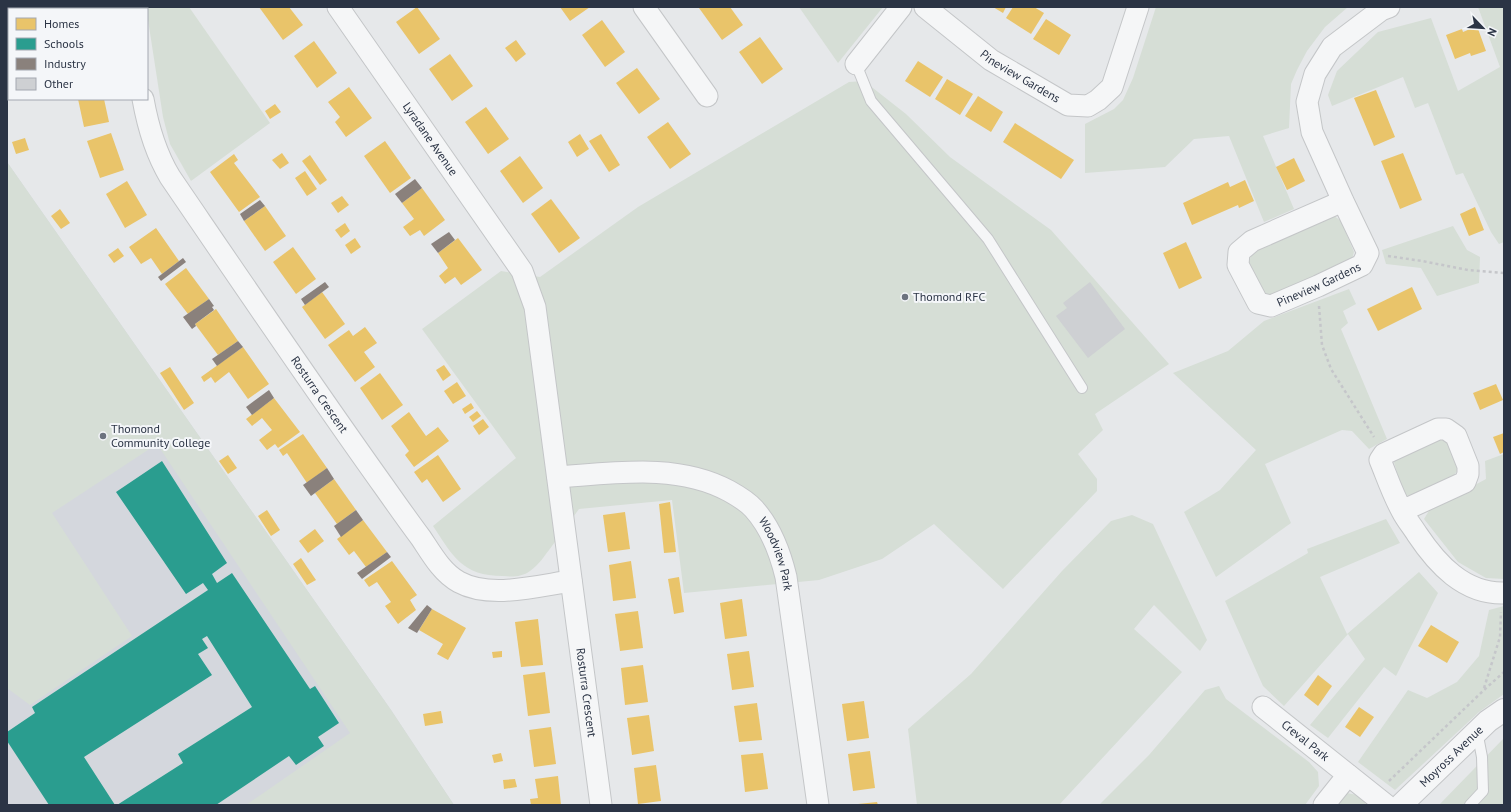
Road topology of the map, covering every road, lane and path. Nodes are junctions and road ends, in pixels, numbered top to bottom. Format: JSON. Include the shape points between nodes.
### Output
{"nodes":[{"id":1,"x":338,"y":7,"type":"edge"},
{"id":2,"x":644,"y":7,"type":"edge"},
{"id":3,"x":901,"y":7,"type":"edge"},
{"id":4,"x":925,"y":7,"type":"edge"},
{"id":5,"x":1138,"y":7,"type":"edge"},
{"id":6,"x":1389,"y":7,"type":"edge"},
{"id":7,"x":856,"y":64,"type":"joint"},
{"id":8,"x":706,"y":96,"type":"dead end"},
{"id":9,"x":143,"y":100,"type":"edge"},
{"id":10,"x":1343,"y":201,"type":"junction"},
{"id":11,"x":1368,"y":253,"type":"junction"},
{"id":12,"x":1504,"y":273,"type":"edge"},
{"id":13,"x":1318,"y":286,"type":"junction"},
{"id":14,"x":1082,"y":388,"type":"dead end"},
{"id":15,"x":1384,"y":454,"type":"junction"},
{"id":16,"x":558,"y":477,"type":"junction"},
{"id":17,"x":1402,"y":511,"type":"junction"},
{"id":18,"x":571,"y":581,"type":"junction"},
{"id":19,"x":1503,"y":593,"type":"edge"},
{"id":20,"x":1504,"y":672,"type":"edge"},
{"id":21,"x":1484,"y":690,"type":"junction"},
{"id":22,"x":1263,"y":707,"type":"dead end"},
{"id":23,"x":1504,"y":710,"type":"edge"},
{"id":24,"x":1477,"y":731,"type":"junction"},
{"id":25,"x":1348,"y":774,"type":"junction"},
{"id":26,"x":1380,"y":800,"type":"edge"},
{"id":27,"x":602,"y":805,"type":"edge"},
{"id":28,"x":818,"y":805,"type":"edge"},
{"id":29,"x":1324,"y":805,"type":"edge"},
{"id":30,"x":1401,"y":805,"type":"edge"},
{"id":31,"x":1470,"y":805,"type":"edge"}],
"edges":[{"from":1,"to":16,"type":"street","name":"Lyradane Avenue","via":[[522,271],[535,307]]},
{"from":2,"to":8,"type":"street"},
{"from":3,"to":7,"type":"street"},
{"from":4,"to":5,"type":"street","name":"Pineview Gardens","via":[[991,60],[1068,105],[1088,106],[1112,87]]},
{"from":6,"to":10,"type":"street","name":"Pineview Gardens","via":[[1381,10],[1332,47],[1315,74],[1308,102],[1312,132]]},
{"from":7,"to":14,"type":"lane","via":[[871,101],[988,239]]},
{"from":9,"to":18,"type":"street","name":"Rosturra Crescent","via":[[151,138],[170,177],[361,454],[449,576],[471,587],[496,591]]},
{"from":10,"to":11,"type":"street","name":"Pineview Gardens"},
{"from":10,"to":13,"type":"street","name":"Pineview Gardens","via":[[1252,241],[1239,252],[1238,265],[1258,303],[1271,306]]},
{"from":11,"to":12,"type":"path","via":[[1468,270]]},
{"from":11,"to":13,"type":"street","name":"Pineview Gardens","via":[[1362,265]]},
{"from":13,"to":15,"type":"path","via":[[1322,345],[1331,369]]},
{"from":15,"to":17,"type":"street","via":[[1380,460]]},
{"from":15,"to":17,"type":"street","via":[[1438,429],[1446,429],[1456,436],[1468,466],[1465,482]]},
{"from":16,"to":18,"type":"street","name":"Rosturra Crescent"},
{"from":16,"to":28,"type":"street","name":"Woodview Park","via":[[636,471],[680,475],[710,482],[742,498],[753,508],[780,554],[786,577]]},
{"from":17,"to":19,"type":"street","via":[[1444,568],[1459,580],[1480,591]]},
{"from":18,"to":27,"type":"street","name":"Rosturra Crescent"},
{"from":19,"to":21,"type":"path","via":[[1500,637]]},
{"from":20,"to":21,"type":"path"},
{"from":21,"to":26,"type":"path"},
{"from":22,"to":25,"type":"street","name":"Creval Park"},
{"from":23,"to":24,"type":"street","name":"Moyross Avenue"},
{"from":24,"to":30,"type":"street","name":"Moyross Avenue"},
{"from":24,"to":31,"type":"lane","via":[[1482,757],[1483,791]]},
{"from":25,"to":26,"type":"street","name":"Creval Park"},
{"from":25,"to":29,"type":"street"}]}
